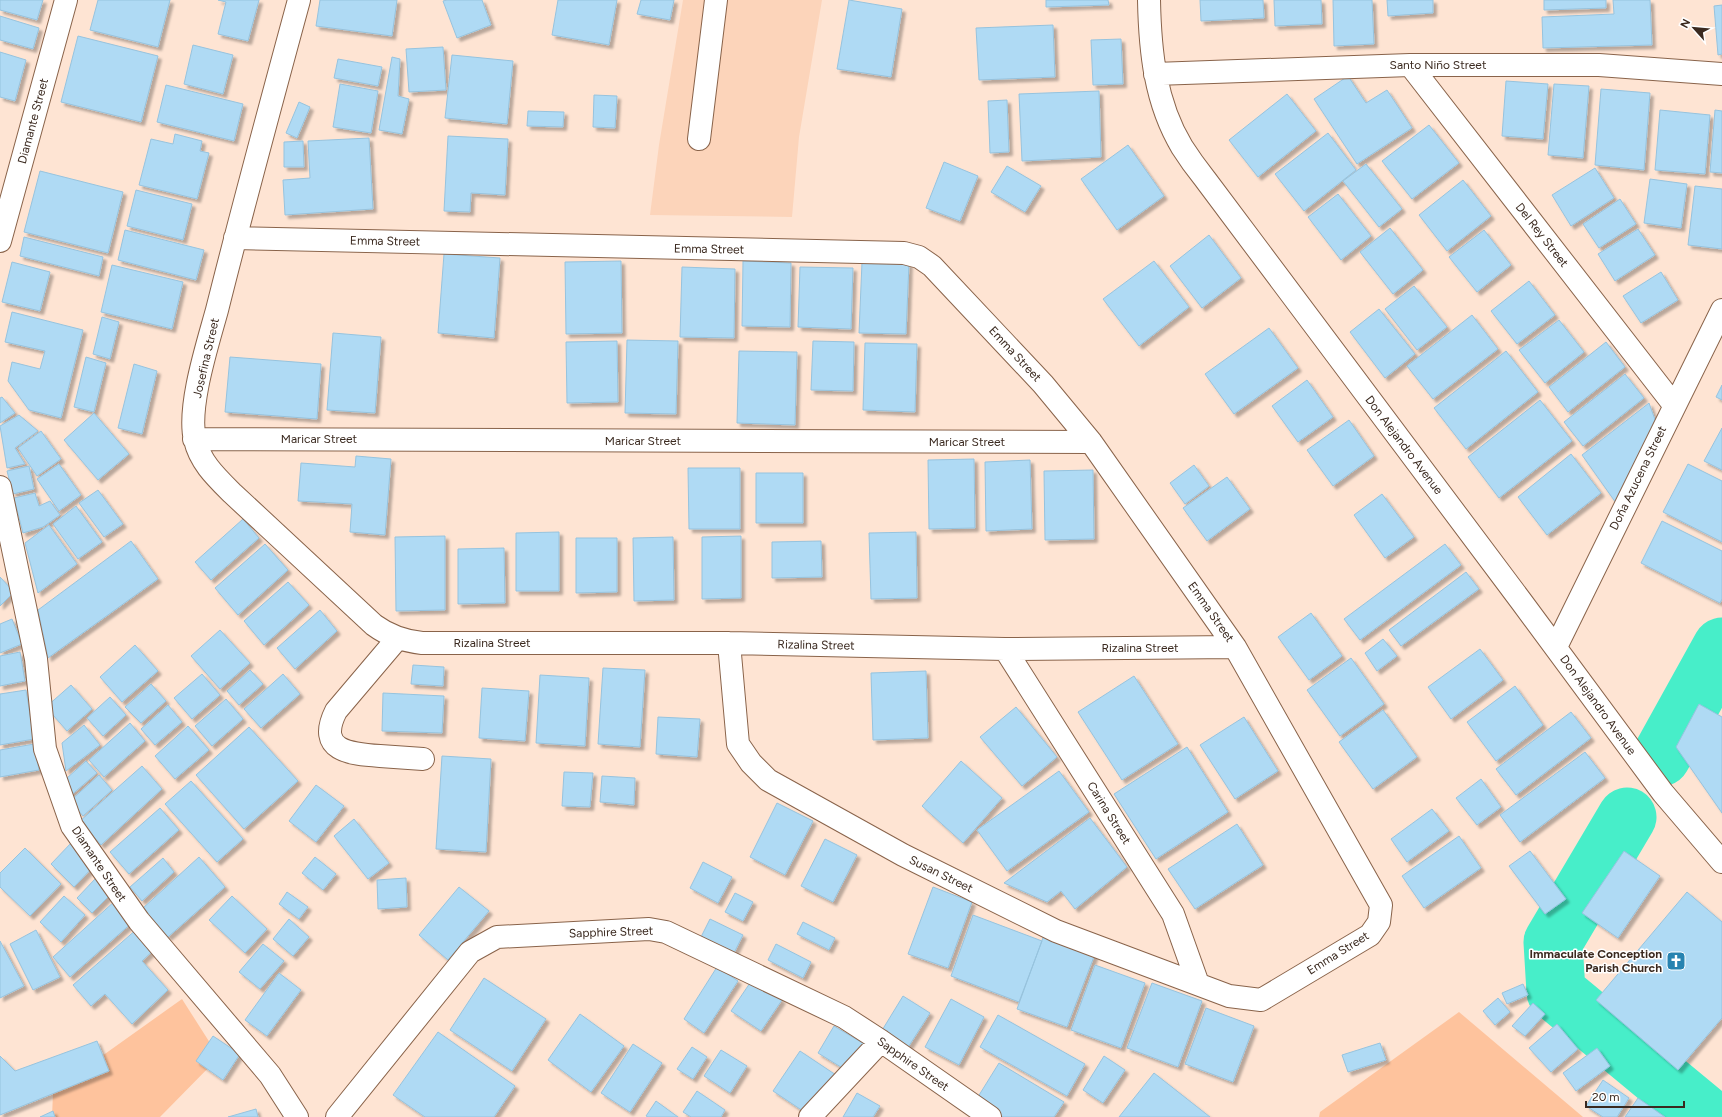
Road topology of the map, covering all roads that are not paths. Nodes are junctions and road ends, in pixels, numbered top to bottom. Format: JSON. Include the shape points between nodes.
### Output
{"nodes":[{"id":1,"x":66,"y":0,"type":"edge"},
{"id":2,"x":298,"y":0,"type":"edge"},
{"id":3,"x":716,"y":0,"type":"edge"},
{"id":4,"x":1148,"y":0,"type":"edge"},
{"id":5,"x":1410,"y":65,"type":"junction"},
{"id":6,"x":1155,"y":74,"type":"junction"},
{"id":7,"x":1722,"y":74,"type":"edge"},
{"id":8,"x":699,"y":139,"type":"dead end"},
{"id":9,"x":235,"y":238,"type":"junction"},
{"id":10,"x":0,"y":241,"type":"edge"},
{"id":11,"x":1722,"y":310,"type":"edge"},
{"id":12,"x":1674,"y":405,"type":"junction"},
{"id":13,"x":194,"y":439,"type":"junction"},
{"id":14,"x":1091,"y":442,"type":"junction"},
{"id":15,"x":0,"y":487,"type":"edge"},
{"id":16,"x":4,"y":530,"type":"edge"},
{"id":17,"x":397,"y":639,"type":"junction"},
{"id":18,"x":729,"y":643,"type":"junction"},
{"id":19,"x":1235,"y":647,"type":"junction"},
{"id":20,"x":1556,"y":647,"type":"junction"},
{"id":21,"x":1005,"y":649,"type":"junction"},
{"id":22,"x":423,"y":759,"type":"dead end"},
{"id":23,"x":1722,"y":862,"type":"edge"},
{"id":24,"x":1198,"y":984,"type":"junction"},
{"id":25,"x":1261,"y":1000,"type":"joint"},
{"id":26,"x":881,"y":1041,"type":"junction"},
{"id":27,"x":297,"y":1117,"type":"edge"},
{"id":28,"x":337,"y":1117,"type":"edge"},
{"id":29,"x":810,"y":1117,"type":"edge"},
{"id":30,"x":990,"y":1117,"type":"edge"}],
"edges":[{"from":1,"to":10,"type":"street","name":"Diamante Street"},
{"from":2,"to":9,"type":"street","name":"Josefina Street"},
{"from":3,"to":8,"type":"street"},
{"from":4,"to":6,"type":"street","name":"Don Alejandro Avenue"},
{"from":5,"to":6,"type":"street","name":"Santo Niño Street"},
{"from":5,"to":7,"type":"street","name":"Santo Niño Street","via":[[1598,65]]},
{"from":5,"to":12,"type":"street","name":"Del Rey Street"},
{"from":6,"to":20,"type":"street","name":"Don Alejandro Avenue","via":[[1165,110],[1182,146],[1205,180]]},
{"from":9,"to":13,"type":"street","name":"Josefina Street","via":[[198,384],[193,416]]},
{"from":9,"to":14,"type":"street","name":"Emma Street","via":[[904,253],[919,257],[932,266],[1043,384]]},
{"from":11,"to":12,"type":"street","name":"Doña Azucena Street"},
{"from":12,"to":20,"type":"street","name":"Doña Azucena Street"},
{"from":13,"to":14,"type":"street","name":"Maricar Street"},
{"from":13,"to":17,"type":"street","name":"Josefina Street","via":[[202,460],[232,494],[374,625]]},
{"from":14,"to":19,"type":"street","name":"Emma Street"},
{"from":15,"to":16,"type":"street","name":"Diamante Street"},
{"from":16,"to":27,"type":"street","name":"Diamante Street","via":[[36,660],[45,749],[72,826],[139,921],[270,1075]]},
{"from":17,"to":18,"type":"street","name":"Rizalina Street","via":[[422,643]]},
{"from":17,"to":22,"type":"street","via":[[336,711],[331,721],[330,733],[340,749],[353,754]]},
{"from":18,"to":21,"type":"street","name":"Rizalina Street"},
{"from":18,"to":24,"type":"street","name":"Susan Street","via":[[738,744],[751,763],[768,780],[903,855],[1056,931]]},
{"from":19,"to":21,"type":"street","name":"Rizalina Street"},
{"from":19,"to":25,"type":"street","name":"Emma Street","via":[[1381,905],[1379,922],[1370,935]]},
{"from":20,"to":23,"type":"street","name":"Don Alejandro Avenue","via":[[1663,793]]},
{"from":21,"to":24,"type":"street","name":"Carina Street","via":[[1173,914]]},
{"from":24,"to":25,"type":"street","name":"Susan Street","via":[[1229,996]]},
{"from":26,"to":28,"type":"street","name":"Sapphire Street","via":[[844,1018],[666,932],[649,929],[497,938],[470,952]]},
{"from":26,"to":29,"type":"street"},
{"from":26,"to":30,"type":"street","name":"Sapphire Street"}]}
